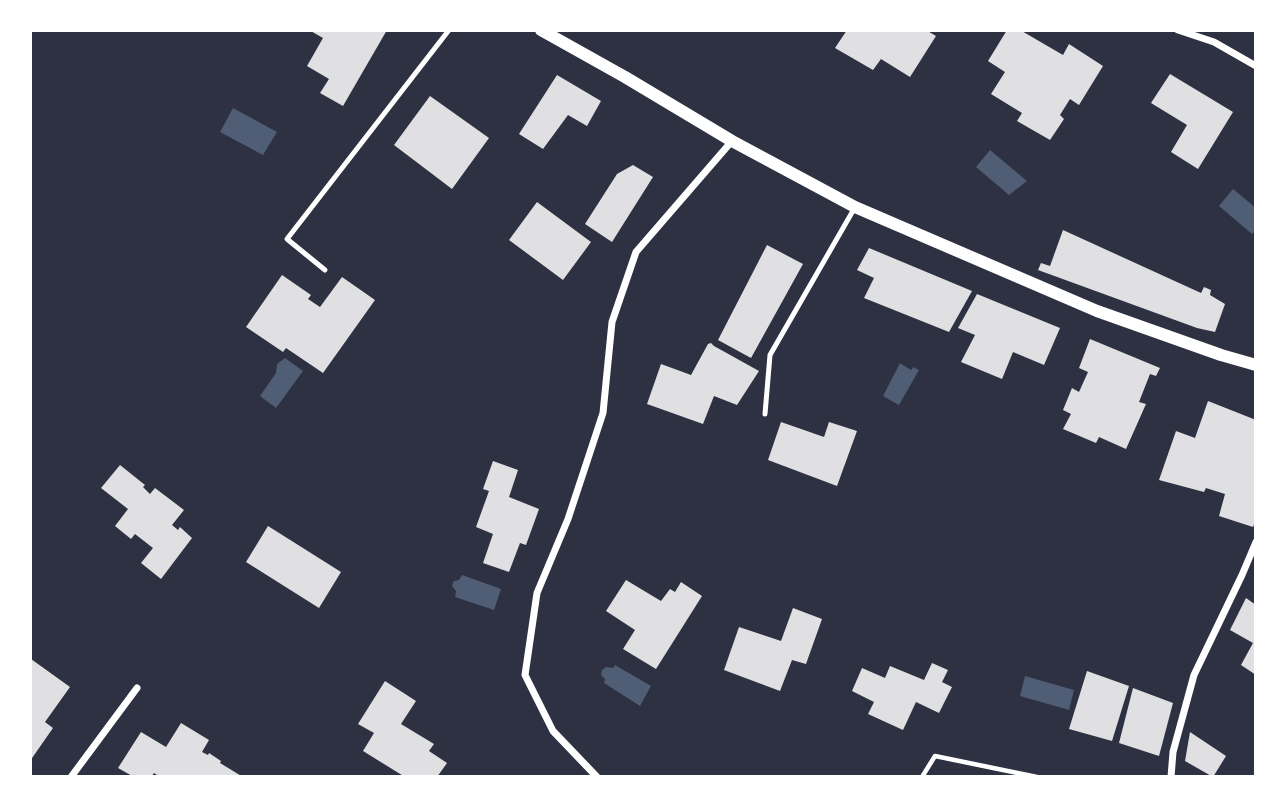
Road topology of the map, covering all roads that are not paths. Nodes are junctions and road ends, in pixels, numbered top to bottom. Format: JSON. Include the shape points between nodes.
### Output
{"nodes":[{"id":1,"x":449,"y":30,"type":"edge"},
{"id":2,"x":541,"y":30,"type":"edge"},
{"id":3,"x":1178,"y":30,"type":"edge"},
{"id":4,"x":1256,"y":66,"type":"edge"},
{"id":5,"x":732,"y":141,"type":"junction"},
{"id":6,"x":855,"y":207,"type":"junction"},
{"id":7,"x":325,"y":270,"type":"dead end"},
{"id":8,"x":1256,"y":365,"type":"edge"},
{"id":9,"x":765,"y":414,"type":"dead end"},
{"id":10,"x":1256,"y":542,"type":"edge"},
{"id":11,"x":137,"y":688,"type":"dead end"},
{"id":12,"x":71,"y":777,"type":"edge"},
{"id":13,"x":597,"y":777,"type":"edge"},
{"id":14,"x":1171,"y":777,"type":"edge"}],
"edges":[{"from":1,"to":7,"type":"lane","via":[[287,239]]},
{"from":2,"to":5,"type":"street"},
{"from":3,"to":4,"type":"street","via":[[1214,42]]},
{"from":5,"to":6,"type":"street"},
{"from":5,"to":13,"type":"street","via":[[636,252],[612,322],[603,413],[568,519],[537,593],[525,675],[553,731]]},
{"from":6,"to":8,"type":"street","via":[[1097,311]]},
{"from":6,"to":9,"type":"lane","via":[[769,355]]},
{"from":10,"to":14,"type":"street","via":[[1194,675],[1173,752]]},
{"from":11,"to":12,"type":"street"}]}
